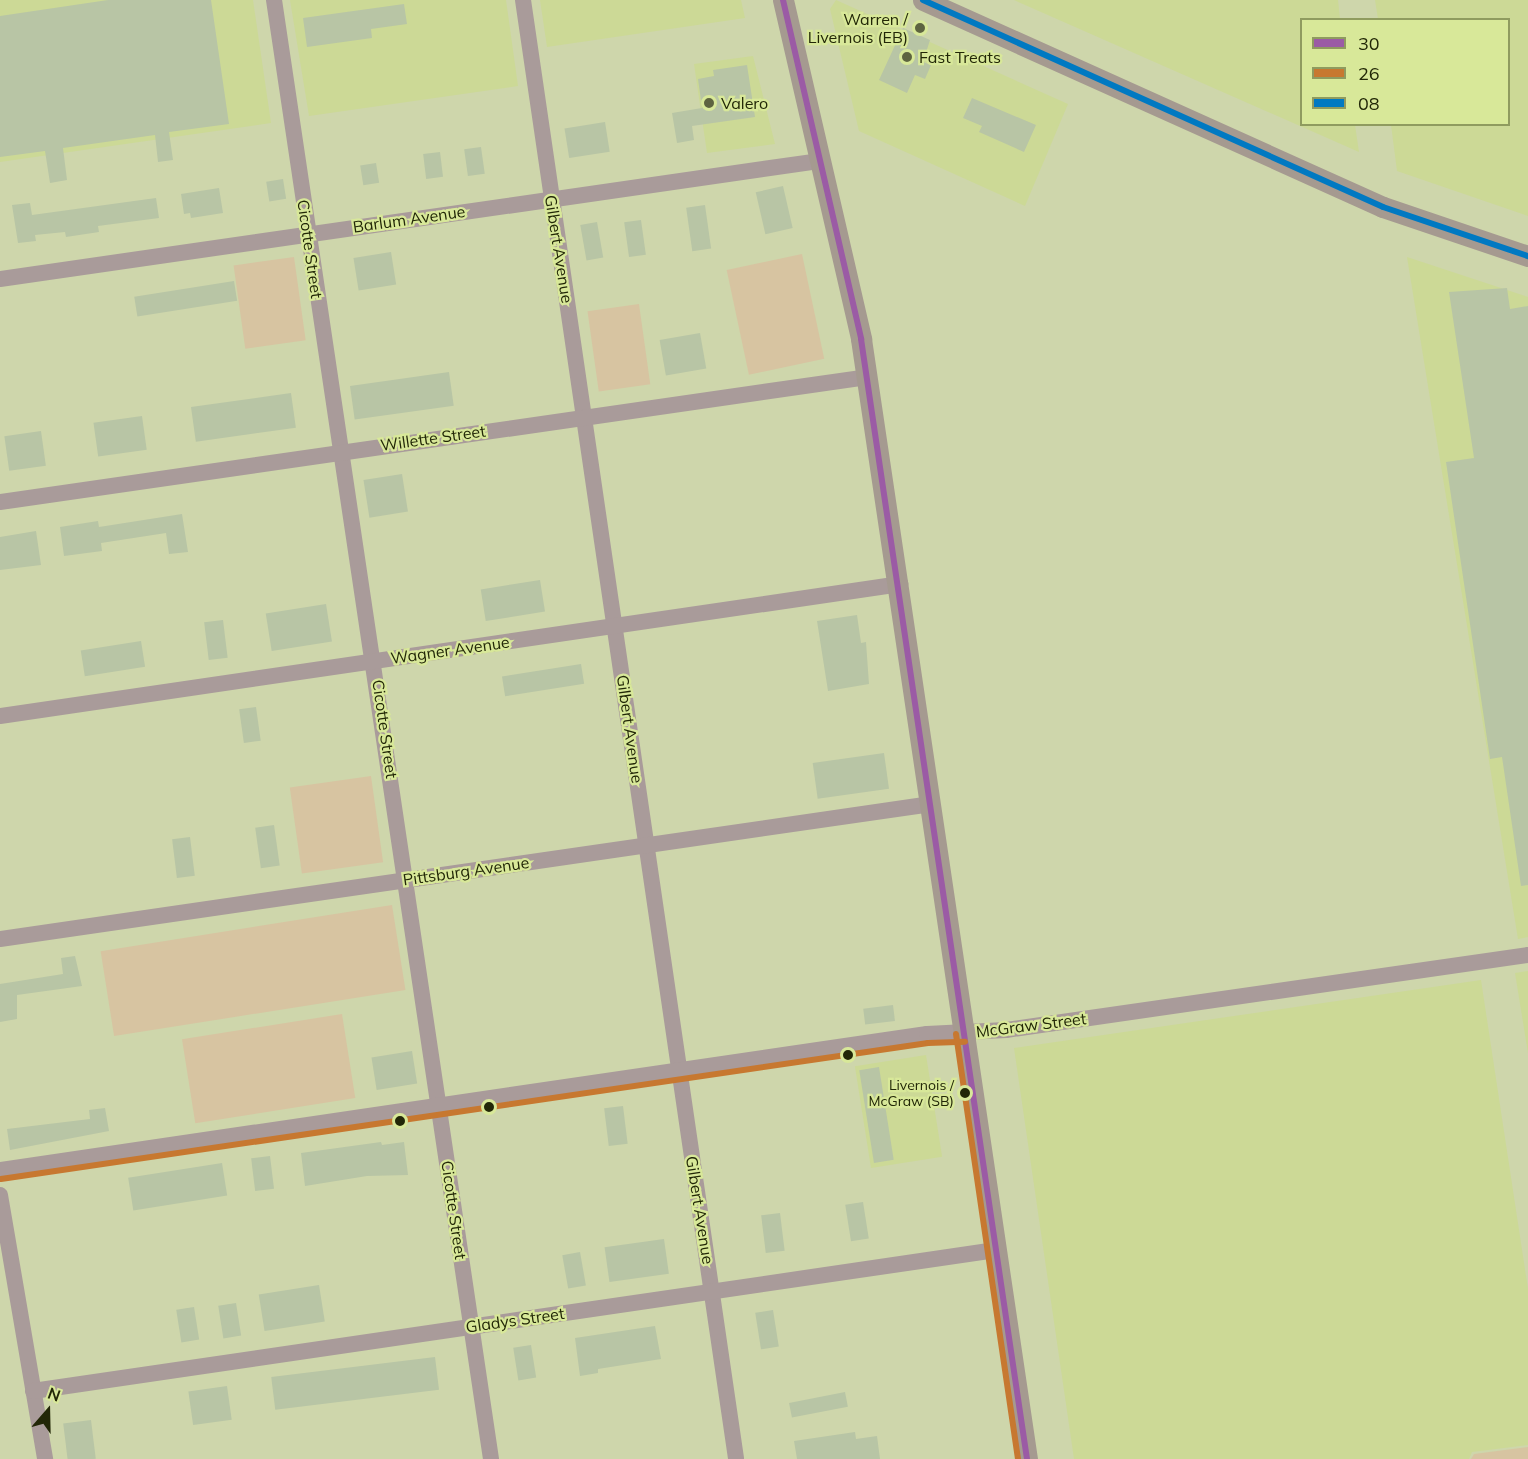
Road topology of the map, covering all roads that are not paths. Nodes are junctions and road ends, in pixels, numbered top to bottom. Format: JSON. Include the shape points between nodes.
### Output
{"nodes":[{"id":1,"x":274,"y":0,"type":"edge"},
{"id":2,"x":523,"y":0,"type":"edge"},
{"id":3,"x":783,"y":0,"type":"edge"},
{"id":4,"x":923,"y":0,"type":"edge"},
{"id":5,"x":819,"y":161,"type":"junction"},
{"id":6,"x":551,"y":198,"type":"junction"},
{"id":7,"x":308,"y":233,"type":"junction"},
{"id":8,"x":1528,"y":256,"type":"edge"},
{"id":9,"x":0,"y":279,"type":"edge"},
{"id":10,"x":867,"y":376,"type":"junction"},
{"id":11,"x":584,"y":416,"type":"junction"},
{"id":12,"x":340,"y":452,"type":"junction"},
{"id":13,"x":0,"y":502,"type":"edge"},
{"id":14,"x":900,"y":584,"type":"junction"},
{"id":15,"x":615,"y":626,"type":"junction"},
{"id":16,"x":375,"y":661,"type":"junction"},
{"id":17,"x":0,"y":716,"type":"edge"},
{"id":18,"x":932,"y":804,"type":"junction"},
{"id":19,"x":646,"y":845,"type":"junction"},
{"id":20,"x":406,"y":880,"type":"junction"},
{"id":21,"x":0,"y":939,"type":"edge"},
{"id":22,"x":1528,"y":955,"type":"edge"},
{"id":23,"x":964,"y":1033,"type":"junction"},
{"id":24,"x":679,"y":1070,"type":"junction"},
{"id":25,"x":438,"y":1106,"type":"junction"},
{"id":26,"x":0,"y":1170,"type":"edge"},
{"id":27,"x":0,"y":1195,"type":"edge"},
{"id":28,"x":996,"y":1250,"type":"junction"},
{"id":29,"x":712,"y":1291,"type":"junction"},
{"id":30,"x":471,"y":1326,"type":"junction"},
{"id":31,"x":33,"y":1391,"type":"junction"},
{"id":32,"x":45,"y":1459,"type":"edge"},
{"id":33,"x":491,"y":1459,"type":"edge"},
{"id":34,"x":736,"y":1459,"type":"edge"},
{"id":35,"x":1027,"y":1459,"type":"edge"}],
"edges":[{"from":1,"to":7,"type":"street","name":"Cicotte Street"},
{"from":2,"to":6,"type":"street","name":"Gilbert Avenue"},
{"from":3,"to":5,"type":"main road"},
{"from":4,"to":8,"type":"main road","via":[[1383,207]]},
{"from":5,"to":6,"type":"street","name":"Barlum Avenue"},
{"from":5,"to":10,"type":"main road"},
{"from":6,"to":7,"type":"street","name":"Barlum Avenue"},
{"from":6,"to":11,"type":"street","name":"Gilbert Avenue"},
{"from":7,"to":9,"type":"street","name":"Barlum Avenue"},
{"from":7,"to":12,"type":"street","name":"Cicotte Street"},
{"from":10,"to":11,"type":"street","name":"Willette Street"},
{"from":10,"to":14,"type":"main road"},
{"from":11,"to":12,"type":"street","name":"Willette Street"},
{"from":11,"to":15,"type":"street","name":"Gilbert Avenue"},
{"from":12,"to":13,"type":"street","name":"Willette Street"},
{"from":12,"to":16,"type":"street","name":"Cicotte Street"},
{"from":14,"to":15,"type":"street","name":"Wagner Avenue"},
{"from":14,"to":18,"type":"main road"},
{"from":15,"to":16,"type":"street","name":"Wagner Avenue"},
{"from":15,"to":19,"type":"street","name":"Gilbert Avenue"},
{"from":16,"to":17,"type":"street","name":"Wagner Avenue"},
{"from":16,"to":20,"type":"street","name":"Cicotte Street"},
{"from":18,"to":19,"type":"street","name":"Pittsburg Avenue"},
{"from":18,"to":23,"type":"main road"},
{"from":19,"to":20,"type":"street","name":"Pittsburg Avenue"},
{"from":19,"to":24,"type":"street","name":"Gilbert Avenue"},
{"from":20,"to":21,"type":"street","name":"Pittsburg Avenue"},
{"from":20,"to":25,"type":"street","name":"Cicotte Street"},
{"from":22,"to":23,"type":"street","name":"McGraw Street"},
{"from":23,"to":24,"type":"street","name":"McGraw Street","via":[[927,1034]]},
{"from":23,"to":28,"type":"main road"},
{"from":24,"to":25,"type":"street","name":"McGraw Street"},
{"from":24,"to":29,"type":"street","name":"Gilbert Avenue"},
{"from":25,"to":26,"type":"street","name":"McGraw Street"},
{"from":25,"to":30,"type":"street","name":"Cicotte Street"},
{"from":27,"to":31,"type":"street"},
{"from":28,"to":29,"type":"street","name":"Gladys Street"},
{"from":28,"to":35,"type":"main road"},
{"from":29,"to":30,"type":"street","name":"Gladys Street"},
{"from":29,"to":34,"type":"street","name":"Gilbert Avenue"},
{"from":30,"to":31,"type":"street","name":"Gladys Street"},
{"from":30,"to":33,"type":"street","name":"Cicotte Street"},
{"from":31,"to":32,"type":"street"}]}
